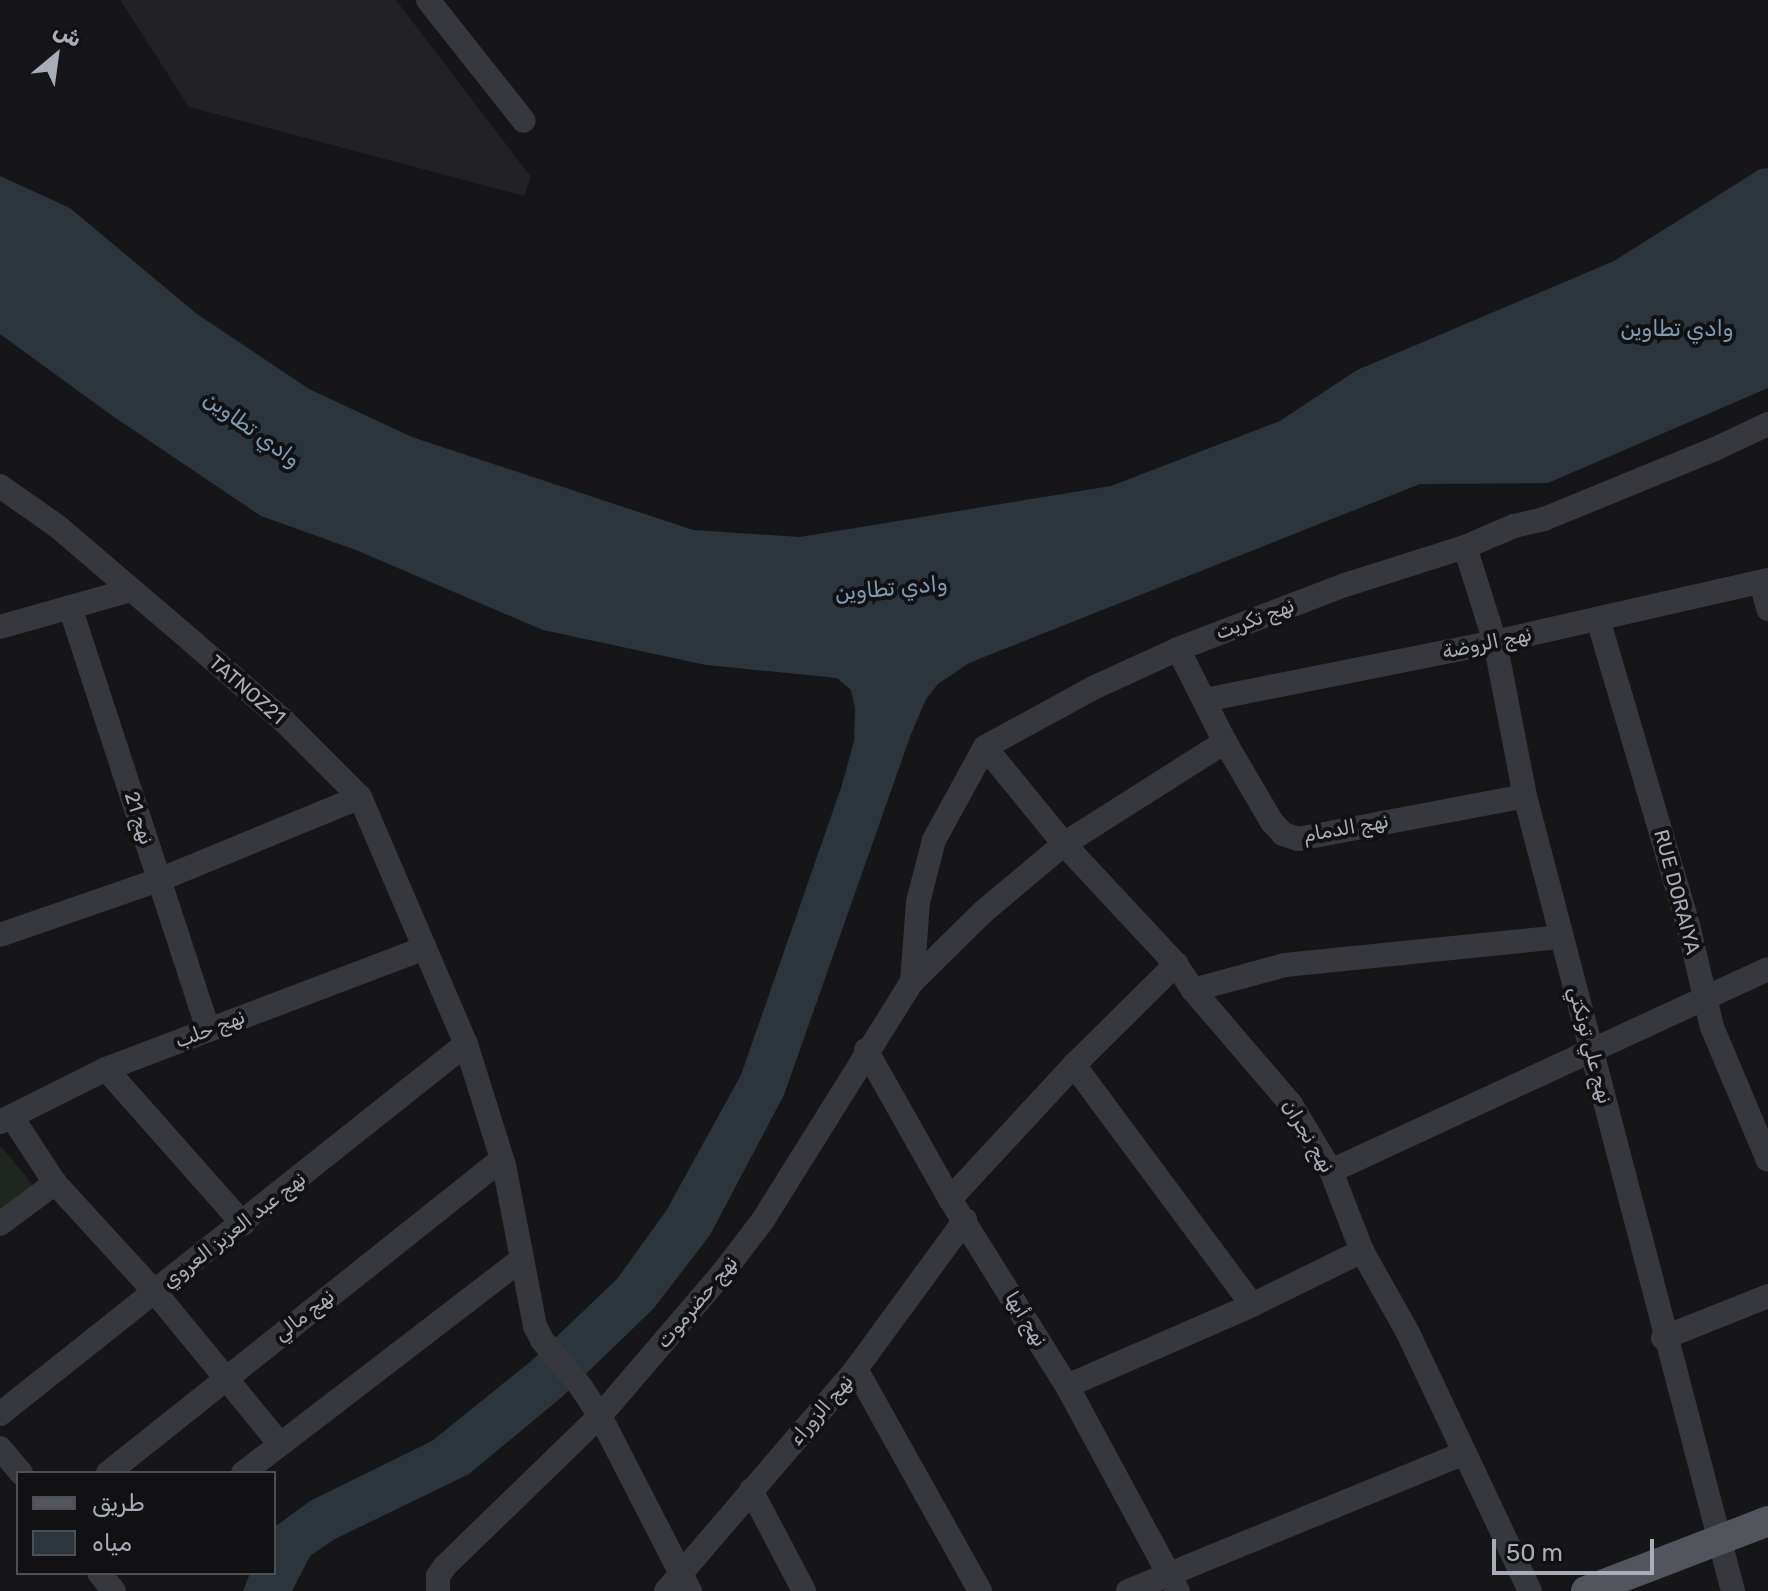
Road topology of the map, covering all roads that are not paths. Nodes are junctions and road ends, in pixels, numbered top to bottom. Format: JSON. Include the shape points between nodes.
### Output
{"nodes":[{"id":1,"x":428,"y":0,"type":"edge"},
{"id":2,"x":524,"y":121,"type":"dead end"},
{"id":3,"x":1768,"y":424,"type":"edge"},
{"id":4,"x":0,"y":486,"type":"edge"},
{"id":5,"x":1465,"y":547,"type":"junction"},
{"id":6,"x":1765,"y":581,"type":"edge"},
{"id":7,"x":131,"y":590,"type":"junction"},
{"id":8,"x":70,"y":607,"type":"junction"},
{"id":9,"x":1768,"y":609,"type":"edge"},
{"id":10,"x":1598,"y":619,"type":"junction"},
{"id":11,"x":0,"y":627,"type":"edge"},
{"id":12,"x":1495,"y":642,"type":"junction"},
{"id":13,"x":1178,"y":649,"type":"junction"},
{"id":14,"x":1205,"y":700,"type":"junction"},
{"id":15,"x":1225,"y":742,"type":"junction"},
{"id":16,"x":985,"y":747,"type":"junction"},
{"id":17,"x":1525,"y":796,"type":"junction"},
{"id":18,"x":360,"y":797,"type":"junction"},
{"id":19,"x":1064,"y":844,"type":"junction"},
{"id":20,"x":159,"y":880,"type":"junction"},
{"id":21,"x":0,"y":935,"type":"edge"},
{"id":22,"x":1562,"y":937,"type":"junction"},
{"id":23,"x":425,"y":948,"type":"junction"},
{"id":24,"x":1176,"y":964,"type":"junction"},
{"id":25,"x":1768,"y":969,"type":"edge"},
{"id":26,"x":912,"y":982,"type":"junction"},
{"id":27,"x":1193,"y":990,"type":"junction"},
{"id":28,"x":1703,"y":998,"type":"junction"},
{"id":29,"x":208,"y":1030,"type":"junction"},
{"id":30,"x":466,"y":1044,"type":"junction"},
{"id":31,"x":1590,"y":1049,"type":"junction"},
{"id":32,"x":866,"y":1050,"type":"junction"},
{"id":33,"x":1074,"y":1065,"type":"junction"},
{"id":34,"x":106,"y":1069,"type":"junction"},
{"id":35,"x":6,"y":1120,"type":"edge"},
{"id":36,"x":1765,"y":1144,"type":"edge"},
{"id":37,"x":502,"y":1159,"type":"junction"},
{"id":38,"x":1331,"y":1171,"type":"junction"},
{"id":39,"x":55,"y":1183,"type":"junction"},
{"id":40,"x":950,"y":1199,"type":"junction"},
{"id":41,"x":965,"y":1220,"type":"junction"},
{"id":42,"x":0,"y":1224,"type":"edge"},
{"id":43,"x":243,"y":1224,"type":"junction"},
{"id":44,"x":1362,"y":1251,"type":"junction"},
{"id":45,"x":521,"y":1260,"type":"junction"},
{"id":46,"x":155,"y":1292,"type":"junction"},
{"id":47,"x":1768,"y":1296,"type":"edge"},
{"id":48,"x":1252,"y":1305,"type":"junction"},
{"id":49,"x":1665,"y":1337,"type":"junction"},
{"id":50,"x":856,"y":1369,"type":"junction"},
{"id":51,"x":224,"y":1378,"type":"junction"},
{"id":52,"x":1067,"y":1386,"type":"junction"},
{"id":53,"x":0,"y":1414,"type":"edge"},
{"id":54,"x":600,"y":1416,"type":"junction"},
{"id":55,"x":279,"y":1443,"type":"junction"},
{"id":56,"x":0,"y":1448,"type":"edge"},
{"id":57,"x":1465,"y":1453,"type":"junction"},
{"id":58,"x":19,"y":1471,"type":"edge"},
{"id":59,"x":110,"y":1471,"type":"edge"},
{"id":60,"x":245,"y":1471,"type":"edge"},
{"id":61,"x":751,"y":1490,"type":"junction"},
{"id":62,"x":1768,"y":1521,"type":"edge"},
{"id":63,"x":1721,"y":1542,"type":"junction"},
{"id":64,"x":1174,"y":1582,"type":"edge"},
{"id":65,"x":679,"y":1586,"type":"edge"},
{"id":66,"x":437,"y":1588,"type":"edge"},
{"id":67,"x":804,"y":1591,"type":"edge"},
{"id":68,"x":980,"y":1591,"type":"edge"},
{"id":69,"x":1128,"y":1591,"type":"edge"},
{"id":70,"x":1530,"y":1591,"type":"edge"},
{"id":71,"x":1586,"y":1591,"type":"edge"},
{"id":72,"x":1733,"y":1591,"type":"edge"}],
"edges":[{"from":1,"to":2,"type":"street"},
{"from":3,"to":5,"type":"street","name":"نهج تكريت"},
{"from":4,"to":7,"type":"street","name":"TATNOZ21","via":[[57,526]]},
{"from":5,"to":12,"type":"street","name":"نهج علي تونكتي"},
{"from":5,"to":13,"type":"street","name":"نهج تكريت","via":[[1345,585]]},
{"from":6,"to":9,"type":"street"},
{"from":6,"to":10,"type":"street","name":"نهج الروضة"},
{"from":7,"to":8,"type":"street"},
{"from":7,"to":18,"type":"street","name":"TATNOZ21","via":[[285,722]]},
{"from":8,"to":11,"type":"street"},
{"from":8,"to":20,"type":"street","name":"نهج 21"},
{"from":10,"to":12,"type":"street","name":"نهج الروضة"},
{"from":10,"to":28,"type":"street","name":"RUE DORAIYA","via":[[1688,925]]},
{"from":12,"to":14,"type":"street","name":"نهج الروضة"},
{"from":12,"to":17,"type":"street","name":"نهج علي تونكتي"},
{"from":13,"to":14,"type":"street","name":"نهج الدمام"},
{"from":13,"to":16,"type":"street","name":"نهج تكريت"},
{"from":14,"to":15,"type":"street","name":"نهج الدمام"},
{"from":15,"to":17,"type":"street","name":"نهج الدمام","via":[[1272,822],[1283,834],[1298,839]]},
{"from":15,"to":19,"type":"street","name":"نهج حضرموت"},
{"from":16,"to":19,"type":"street","name":"نهج نجران"},
{"from":16,"to":26,"type":"street","via":[[934,840],[918,902]]},
{"from":17,"to":22,"type":"street","name":"نهج علي تونكتي"},
{"from":18,"to":20,"type":"street"},
{"from":18,"to":23,"type":"street","name":"TATNOZ21"},
{"from":19,"to":24,"type":"street","name":"نهج نجران"},
{"from":19,"to":26,"type":"street","name":"نهج حضرموت","via":[[983,912]]},
{"from":20,"to":21,"type":"street"},
{"from":20,"to":29,"type":"street","name":"نهج 21"},
{"from":22,"to":27,"type":"street","via":[[1285,965]]},
{"from":22,"to":31,"type":"street","name":"نهج علي تونكتي"},
{"from":23,"to":29,"type":"street","name":"نهج حلب"},
{"from":23,"to":30,"type":"street","name":"TATNOZ21"},
{"from":24,"to":27,"type":"street","name":"نهج نجران"},
{"from":24,"to":33,"type":"street"},
{"from":25,"to":28,"type":"street"},
{"from":26,"to":32,"type":"street","name":"نهج حضرموت"},
{"from":27,"to":38,"type":"street","name":"نهج نجران","via":[[1290,1103]]},
{"from":28,"to":31,"type":"street"},
{"from":28,"to":36,"type":"street","name":"RUE DORAIYA"},
{"from":29,"to":34,"type":"street","name":"نهج حلب"},
{"from":30,"to":37,"type":"street","name":"TATNOZ21"},
{"from":30,"to":43,"type":"street","name":"نهج عبد العزيز العروي"},
{"from":31,"to":38,"type":"street"},
{"from":31,"to":49,"type":"street","name":"نهج علي تونكتي"},
{"from":32,"to":40,"type":"street","name":"نهج أبها"},
{"from":32,"to":54,"type":"street","name":"نهج حضرموت","via":[[826,1124],[763,1220]]},
{"from":33,"to":40,"type":"street"},
{"from":33,"to":48,"type":"street"},
{"from":34,"to":35,"type":"street","name":"نهج حلب"},
{"from":34,"to":43,"type":"street"},
{"from":35,"to":39,"type":"street"},
{"from":37,"to":45,"type":"street","name":"TATNOZ21"},
{"from":37,"to":51,"type":"street","name":"نهج مالي"},
{"from":38,"to":44,"type":"street","name":"نهج نجران"},
{"from":39,"to":42,"type":"street"},
{"from":39,"to":46,"type":"street"},
{"from":40,"to":41,"type":"street","name":"نهج أبها"},
{"from":41,"to":50,"type":"street","name":"نهج الزوراء"},
{"from":41,"to":52,"type":"street","name":"نهج أبها"},
{"from":43,"to":46,"type":"street","name":"نهج عبد العزيز العروي"},
{"from":44,"to":48,"type":"street"},
{"from":44,"to":57,"type":"street","name":"نهج نجران"},
{"from":45,"to":54,"type":"street","name":"TATNOZ21","via":[[530,1314],[542,1340]]},
{"from":45,"to":55,"type":"street"},
{"from":46,"to":51,"type":"street"},
{"from":46,"to":53,"type":"street","name":"نهج عبد العزيز العروي"},
{"from":47,"to":49,"type":"street"},
{"from":48,"to":52,"type":"street"},
{"from":49,"to":63,"type":"street","name":"نهج علي تونكتي"},
{"from":50,"to":61,"type":"street","name":"نهج الزوراء"},
{"from":50,"to":68,"type":"street"},
{"from":51,"to":55,"type":"street"},
{"from":51,"to":59,"type":"street","name":"نهج مالي"},
{"from":52,"to":64,"type":"street","name":"نهج أبها"},
{"from":54,"to":65,"type":"street","name":"TATNOZ21"},
{"from":54,"to":66,"type":"street","name":"نهج حضرموت","via":[[445,1566]]},
{"from":55,"to":60,"type":"street"},
{"from":56,"to":58,"type":"street"},
{"from":57,"to":64,"type":"street"},
{"from":57,"to":70,"type":"street","name":"نهج نجران"},
{"from":61,"to":65,"type":"street","name":"نهج الزوراء"},
{"from":61,"to":67,"type":"street"},
{"from":62,"to":63,"type":"main road"},
{"from":63,"to":71,"type":"main road"},
{"from":63,"to":72,"type":"street","name":"نهج علي تونكتي"},
{"from":64,"to":69,"type":"street"}]}
